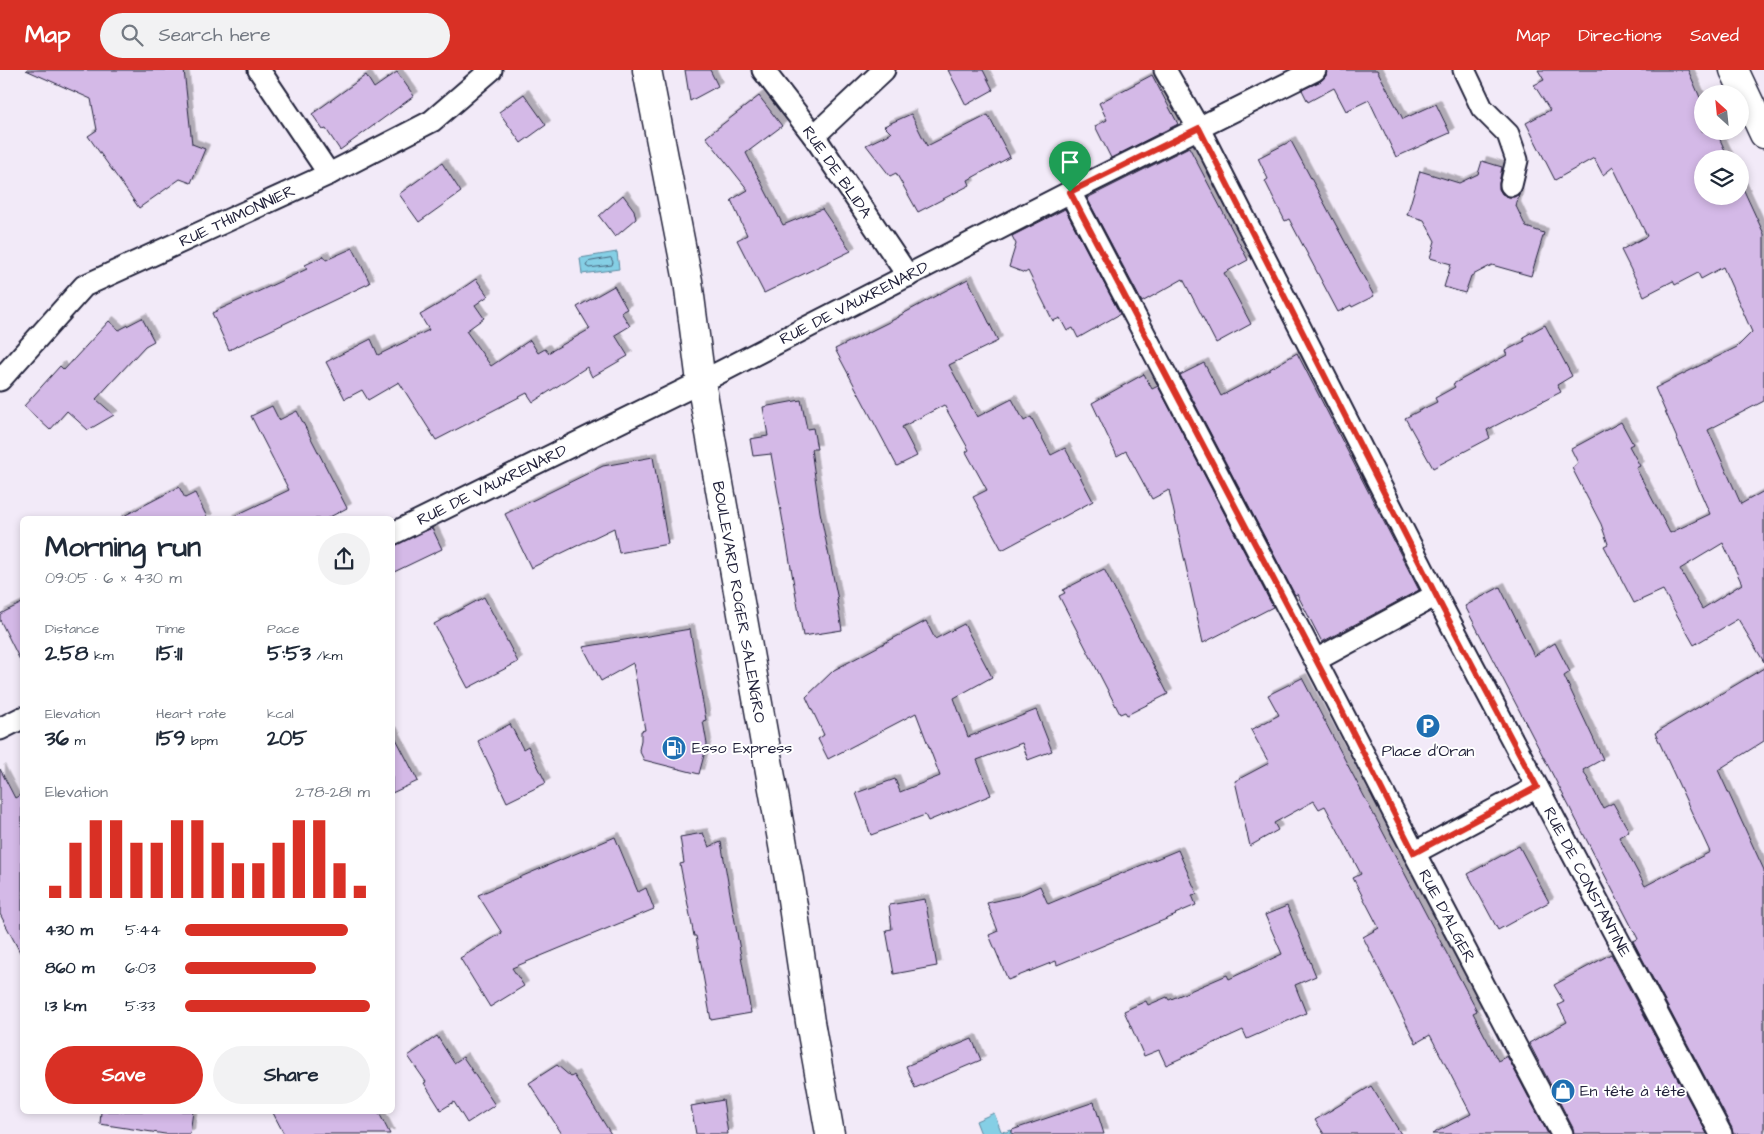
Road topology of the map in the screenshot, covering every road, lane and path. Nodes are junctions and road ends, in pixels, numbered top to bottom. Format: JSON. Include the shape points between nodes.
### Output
{"nodes":[{"id":1,"x":259,"y":70,"type":"edge"},
{"id":2,"x":491,"y":70,"type":"edge"},
{"id":3,"x":647,"y":70,"type":"edge"},
{"id":4,"x":763,"y":70,"type":"edge"},
{"id":5,"x":884,"y":70,"type":"edge"},
{"id":6,"x":1165,"y":70,"type":"edge"},
{"id":7,"x":1315,"y":70,"type":"edge"},
{"id":8,"x":1464,"y":70,"type":"edge"},
{"id":9,"x":1734,"y":70,"type":"edge"},
{"id":10,"x":1199,"y":128,"type":"junction"},
{"id":11,"x":1764,"y":134,"type":"edge"},
{"id":12,"x":814,"y":136,"type":"junction"},
{"id":13,"x":329,"y":174,"type":"junction"},
{"id":14,"x":1511,"y":185,"type":"dead end"},
{"id":15,"x":1070,"y":192,"type":"junction"},
{"id":16,"x":908,"y":276,"type":"junction"},
{"id":17,"x":0,"y":380,"type":"edge"},
{"id":18,"x":700,"y":382,"type":"junction"},
{"id":19,"x":395,"y":533,"type":"edge"},
{"id":20,"x":1436,"y":595,"type":"junction"},
{"id":21,"x":1316,"y":660,"type":"junction"},
{"id":22,"x":20,"y":719,"type":"edge"},
{"id":23,"x":0,"y":729,"type":"edge"},
{"id":24,"x":1537,"y":787,"type":"junction"},
{"id":25,"x":1414,"y":853,"type":"junction"},
{"id":26,"x":824,"y":1102,"type":"junction"},
{"id":27,"x":824,"y":1134,"type":"edge"},
{"id":28,"x":830,"y":1134,"type":"edge"},
{"id":29,"x":1562,"y":1134,"type":"edge"},
{"id":30,"x":1721,"y":1134,"type":"edge"}],
"edges":[{"from":1,"to":13,"type":"street"},
{"from":2,"to":13,"type":"street","name":"RUE THIMONNIER","via":[[432,121]]},
{"from":3,"to":18,"type":"main road","name":"BOULEVARD ROGER SALENGRO","via":[[688,281]]},
{"from":4,"to":12,"type":"street","name":"RUE DE BLIDA"},
{"from":5,"to":12,"type":"street"},
{"from":6,"to":10,"type":"street","name":"RUE DE CONSTANTINE"},
{"from":7,"to":10,"type":"street","name":"RUE DE VAUXRENARD"},
{"from":8,"to":14,"type":"street","via":[[1482,108],[1508,134],[1517,160]]},
{"from":9,"to":11,"type":"main road"},
{"from":10,"to":15,"type":"street","name":"RUE DE VAUXRENARD"},
{"from":10,"to":20,"type":"street","name":"RUE DE CONSTANTINE"},
{"from":12,"to":16,"type":"street","name":"RUE DE BLIDA"},
{"from":13,"to":17,"type":"street","name":"RUE THIMONNIER","via":[[84,286]]},
{"from":15,"to":16,"type":"street","name":"RUE DE VAUXRENARD"},
{"from":15,"to":21,"type":"street","name":"RUE D'ALGER"},
{"from":16,"to":18,"type":"street","name":"RUE DE VAUXRENARD"},
{"from":18,"to":19,"type":"street","name":"RUE DE VAUXRENARD"},
{"from":18,"to":26,"type":"main road","name":"BOULEVARD ROGER SALENGRO","via":[[789,879]]},
{"from":20,"to":21,"type":"street"},
{"from":20,"to":24,"type":"street","name":"RUE DE CONSTANTINE"},
{"from":21,"to":25,"type":"street","name":"RUE D'ALGER"},
{"from":22,"to":23,"type":"street"},
{"from":24,"to":25,"type":"street"},
{"from":24,"to":30,"type":"street","name":"RUE DE CONSTANTINE"},
{"from":25,"to":29,"type":"street","name":"RUE D'ALGER"},
{"from":26,"to":27,"type":"main road"},
{"from":26,"to":28,"type":"main road","name":"BOULEVARD ROGER SALENGRO"}]}
